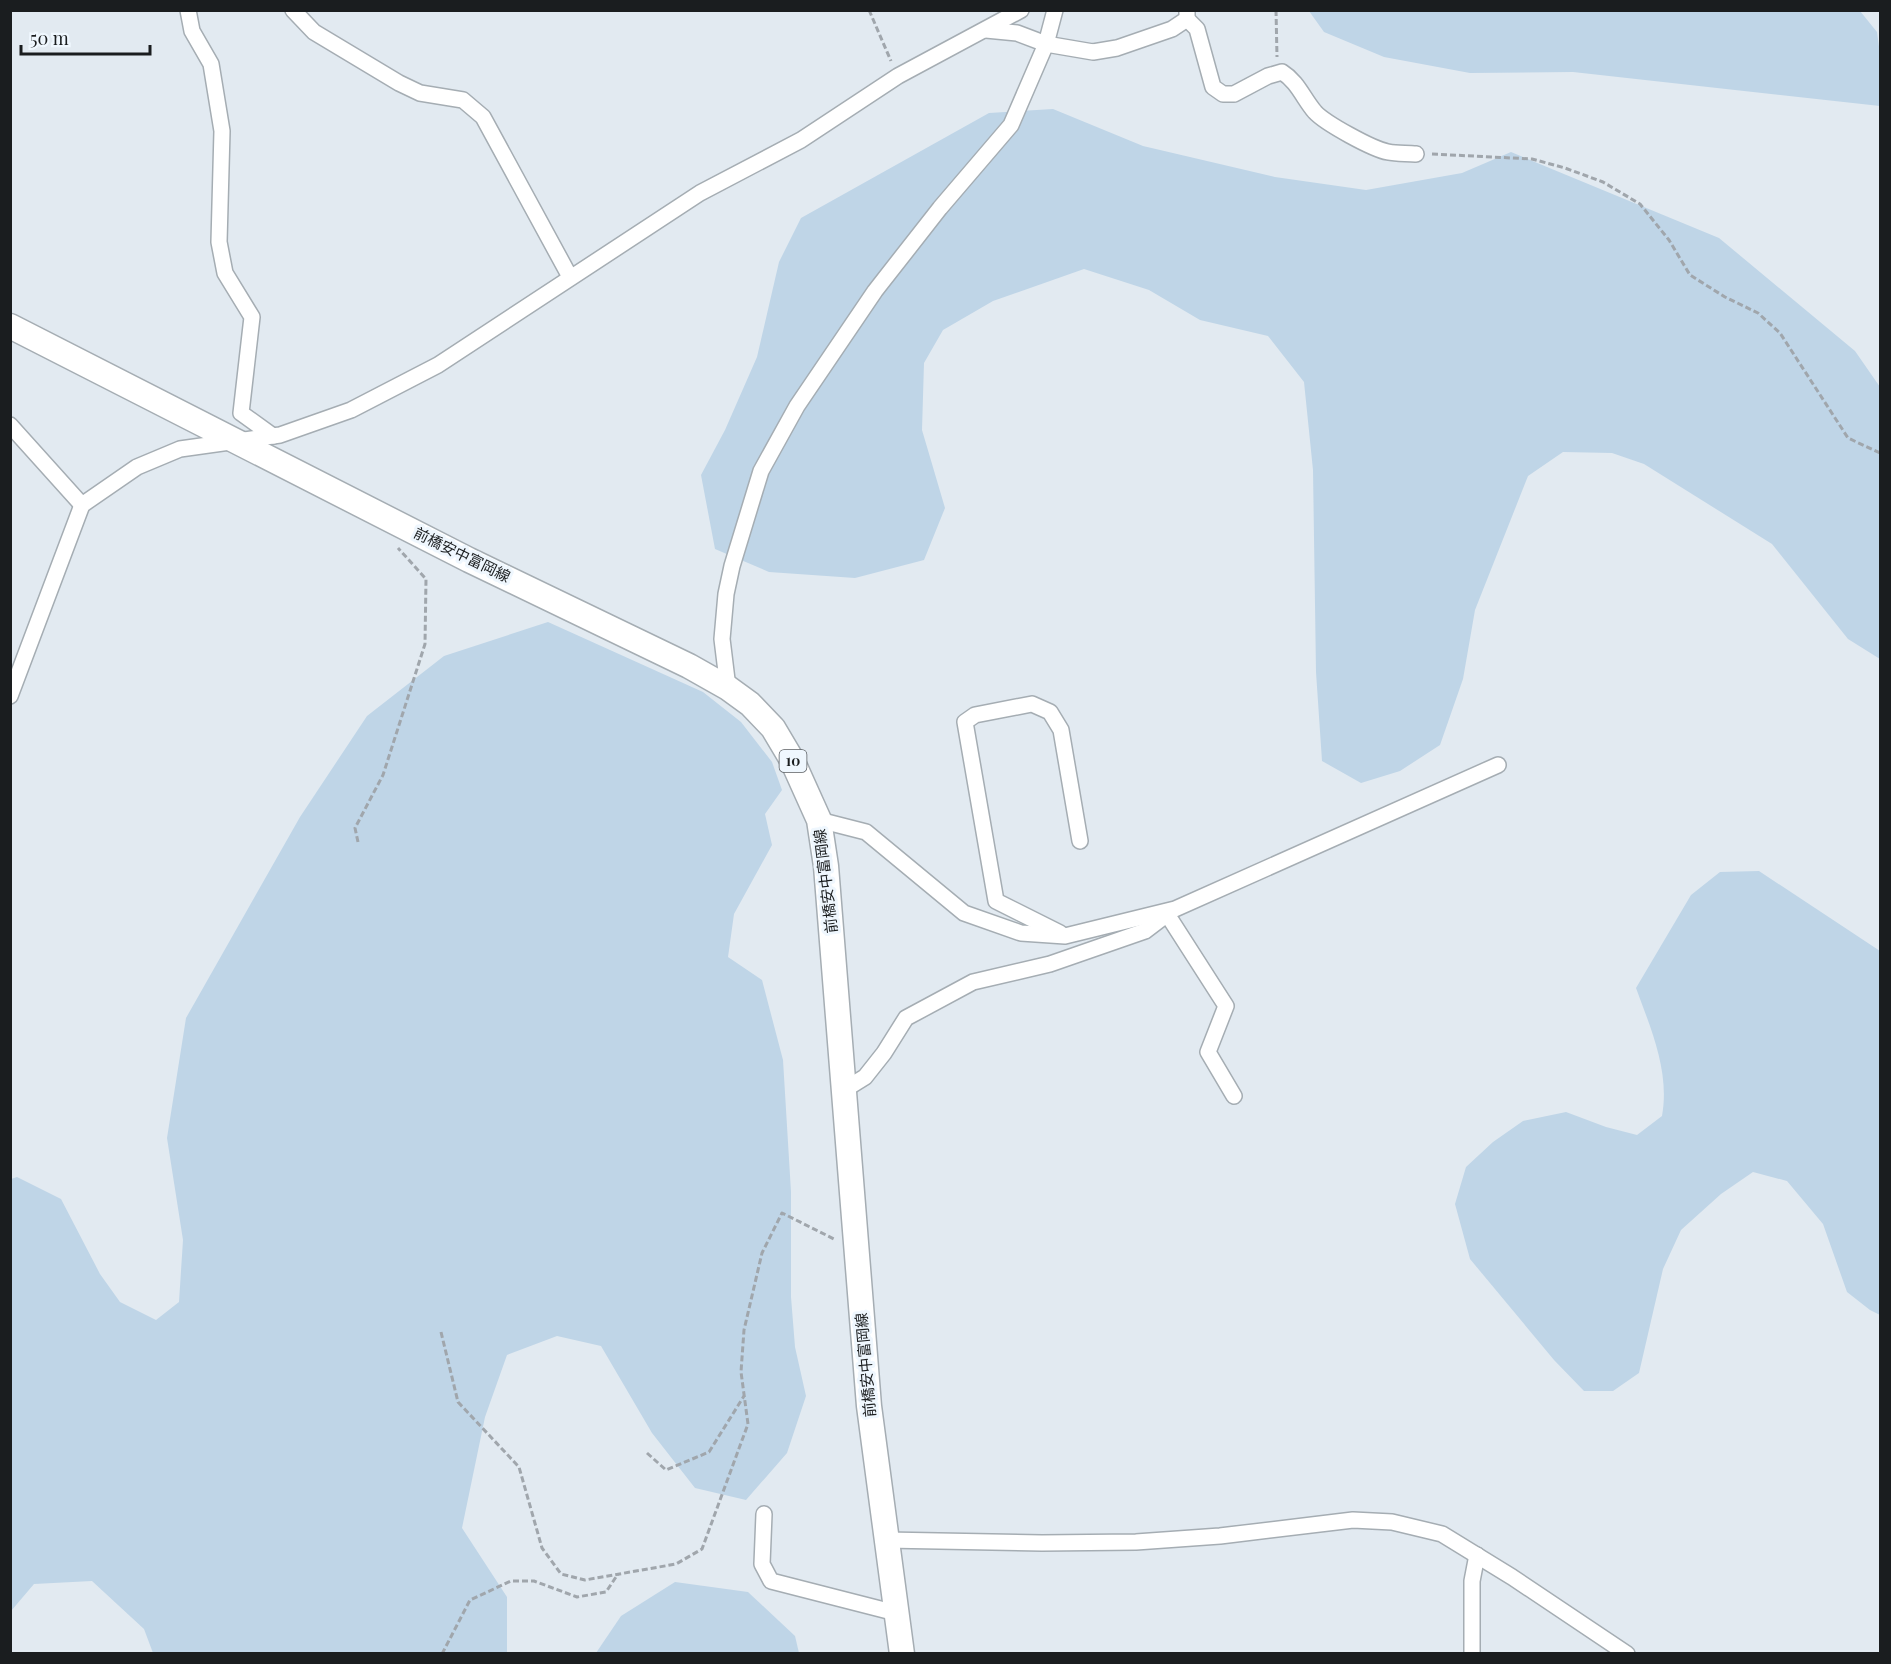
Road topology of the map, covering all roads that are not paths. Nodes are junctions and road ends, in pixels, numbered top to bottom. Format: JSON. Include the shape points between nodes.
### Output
{"nodes":[{"id":1,"x":188,"y":10,"type":"edge"},
{"id":2,"x":294,"y":10,"type":"edge"},
{"id":3,"x":1022,"y":10,"type":"edge"},
{"id":4,"x":1055,"y":10,"type":"edge"},
{"id":5,"x":1187,"y":15,"type":"edge"},
{"id":6,"x":986,"y":30,"type":"junction"},
{"id":7,"x":1046,"y":44,"type":"junction"},
{"id":8,"x":1416,"y":153,"type":"road end"},
{"id":9,"x":570,"y":277,"type":"junction"},
{"id":10,"x":10,"y":326,"type":"edge"},
{"id":11,"x":10,"y":425,"type":"edge"},
{"id":12,"x":273,"y":436,"type":"junction"},
{"id":13,"x":237,"y":442,"type":"junction"},
{"id":14,"x":82,"y":505,"type":"junction"},
{"id":15,"x":728,"y":688,"type":"junction"},
{"id":16,"x":11,"y":693,"type":"edge"},
{"id":17,"x":1498,"y":765,"type":"dead end"},
{"id":18,"x":819,"y":820,"type":"junction"},
{"id":19,"x":1080,"y":841,"type":"dead end"},
{"id":20,"x":1171,"y":911,"type":"junction"},
{"id":21,"x":1065,"y":936,"type":"junction"},
{"id":22,"x":844,"y":1090,"type":"junction"},
{"id":23,"x":1234,"y":1096,"type":"dead end"},
{"id":24,"x":764,"y":1514,"type":"dead end"},
{"id":25,"x":886,"y":1540,"type":"junction"},
{"id":26,"x":1478,"y":1555,"type":"junction"},
{"id":27,"x":896,"y":1614,"type":"junction"},
{"id":28,"x":902,"y":1653,"type":"edge"},
{"id":29,"x":1472,"y":1653,"type":"edge"},
{"id":30,"x":1627,"y":1653,"type":"edge"}],
"edges":[{"from":1,"to":12,"type":"street","via":[[192,31],[211,64],[222,131],[219,242],[225,273],[252,317],[241,413]]},
{"from":2,"to":9,"type":"street","via":[[314,32],[399,83],[420,93],[463,100],[483,117]]},
{"from":3,"to":6,"type":"street"},
{"from":4,"to":7,"type":"street"},
{"from":5,"to":7,"type":"street","via":[[1172,29],[1117,48],[1093,52]]},
{"from":5,"to":8,"type":"street","via":[[1197,29],[1213,87],[1223,94],[1234,94],[1282,72],[1292,78],[1316,113],[1337,127],[1389,153]]},
{"from":6,"to":7,"type":"street","via":[[1017,33]]},
{"from":6,"to":9,"type":"street","via":[[898,76],[801,140],[700,193]]},
{"from":7,"to":15,"type":"street","via":[[1011,125],[875,291],[797,406],[761,471],[726,594],[722,639]]},
{"from":9,"to":12,"type":"street","via":[[438,365],[351,410]]},
{"from":10,"to":13,"type":"main road","name":"前橋安中富岡線","number":"10"},
{"from":11,"to":14,"type":"street"},
{"from":12,"to":13,"type":"street"},
{"from":13,"to":14,"type":"street","via":[[180,449],[156,458]]},
{"from":13,"to":15,"type":"main road","name":"前橋安中富岡線","number":"10"},
{"from":14,"to":16,"type":"street"},
{"from":15,"to":18,"type":"main road","name":"前橋安中富岡線","number":"10","via":[[773,728]]},
{"from":17,"to":20,"type":"street"},
{"from":18,"to":21,"type":"street","via":[[866,832],[964,913],[1021,933]]},
{"from":18,"to":22,"type":"main road","name":"前橋安中富岡線","number":"10"},
{"from":19,"to":21,"type":"street","via":[[1061,730],[1050,712],[1032,704],[975,715],[965,722],[996,901]]},
{"from":20,"to":21,"type":"street"},
{"from":20,"to":22,"type":"street","via":[[1145,931],[1050,964],[973,982],[906,1018],[865,1077]]},
{"from":20,"to":23,"type":"street","via":[[1226,1006],[1208,1052]]},
{"from":22,"to":25,"type":"main road","name":"前橋安中富岡線","number":"10","via":[[869,1406]]},
{"from":24,"to":27,"type":"street","via":[[762,1564],[771,1581]]},
{"from":25,"to":26,"type":"street","via":[[1136,1542],[1353,1520],[1392,1522],[1442,1534]]},
{"from":25,"to":27,"type":"main road","name":"前橋安中富岡線","number":"10"},
{"from":26,"to":29,"type":"street","via":[[1472,1581]]},
{"from":26,"to":30,"type":"street"},
{"from":27,"to":28,"type":"main road","name":"前橋安中富岡線","number":"10"}]}
